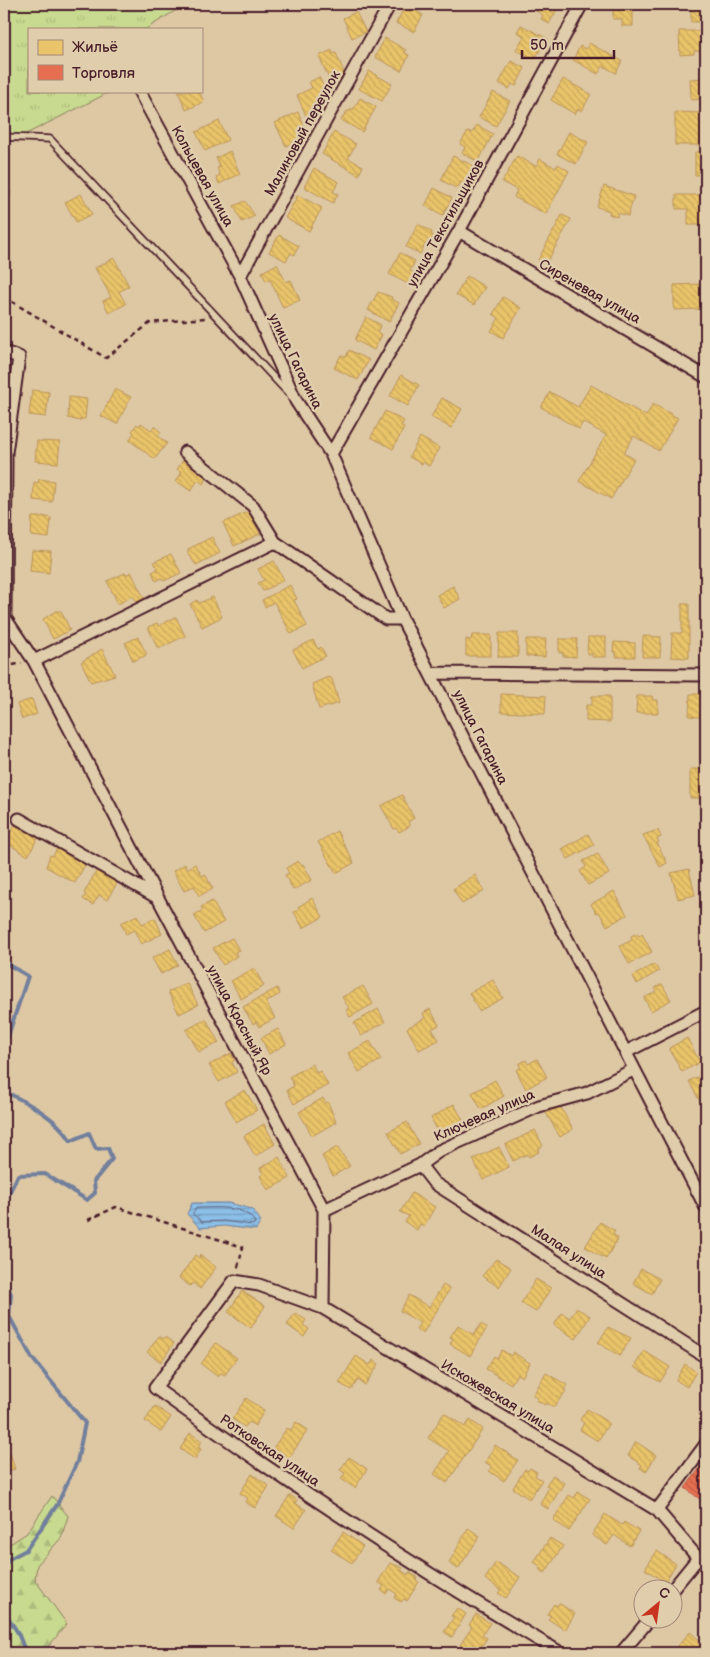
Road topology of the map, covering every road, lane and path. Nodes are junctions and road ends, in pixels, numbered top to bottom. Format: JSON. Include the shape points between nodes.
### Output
{"nodes":[{"id":1,"x":390,"y":4,"type":"edge"},
{"id":2,"x":582,"y":4,"type":"edge"},
{"id":3,"x":140,"y":92,"type":"edge"},
{"id":4,"x":4,"y":138,"type":"edge"},
{"id":5,"x":459,"y":231,"type":"junction"},
{"id":6,"x":240,"y":276,"type":"junction"},
{"id":7,"x":4,"y":296,"type":"edge"},
{"id":8,"x":215,"y":317,"type":"junction"},
{"id":9,"x":4,"y":352,"type":"edge"},
{"id":10,"x":706,"y":377,"type":"edge"},
{"id":11,"x":296,"y":401,"type":"junction"},
{"id":12,"x":5,"y":452,"type":"edge"},
{"id":13,"x":185,"y":452,"type":"dead end"},
{"id":14,"x":331,"y":454,"type":"junction"},
{"id":15,"x":275,"y":542,"type":"junction"},
{"id":16,"x":402,"y":619,"type":"junction"},
{"id":17,"x":34,"y":661,"type":"junction"},
{"id":18,"x":4,"y":667,"type":"edge"},
{"id":19,"x":432,"y":674,"type":"junction"},
{"id":20,"x":706,"y":675,"type":"edge"},
{"id":21,"x":19,"y":819,"type":"dead end"},
{"id":22,"x":158,"y":898,"type":"junction"},
{"id":23,"x":706,"y":1011,"type":"edge"},
{"id":24,"x":626,"y":1052,"type":"junction"},
{"id":25,"x":633,"y":1070,"type":"junction"},
{"id":26,"x":420,"y":1165,"type":"junction"},
{"id":27,"x":706,"y":1208,"type":"edge"},
{"id":28,"x":324,"y":1210,"type":"junction"},
{"id":29,"x":88,"y":1220,"type":"dead end"},
{"id":30,"x":234,"y":1281,"type":"junction"},
{"id":31,"x":323,"y":1308,"type":"junction"},
{"id":32,"x":706,"y":1357,"type":"edge"},
{"id":33,"x":706,"y":1444,"type":"edge"},
{"id":34,"x":657,"y":1510,"type":"junction"},
{"id":35,"x":702,"y":1560,"type":"edge"},
{"id":36,"x":682,"y":1580,"type":"edge"},
{"id":37,"x":640,"y":1630,"type":"edge"},
{"id":38,"x":561,"y":1653,"type":"edge"},
{"id":39,"x":621,"y":1653,"type":"edge"}],
"edges":[{"from":1,"to":6,"type":"street","name":"Малиновый переулок"},
{"from":2,"to":5,"type":"street","name":"улица Текстильщиков"},
{"from":3,"to":6,"type":"street","name":"Кольцевая улица"},
{"from":4,"to":8,"type":"lane","via":[[50,139]]},
{"from":5,"to":10,"type":"street","name":"Сиреневая улица"},
{"from":5,"to":14,"type":"street","name":"улица Текстильщиков"},
{"from":6,"to":11,"type":"street","name":"улица Гагарина"},
{"from":7,"to":8,"type":"path","via":[[106,358],[150,324]]},
{"from":8,"to":11,"type":"lane"},
{"from":9,"to":12,"type":"street","name":"улица Красный Яр","via":[[19,357]]},
{"from":11,"to":14,"type":"street","name":"улица Гагарина"},
{"from":12,"to":17,"type":"street","name":"улица Красный Яр","via":[[6,618]]},
{"from":13,"to":15,"type":"street","via":[[253,506]]},
{"from":14,"to":16,"type":"street","name":"улица Гагарина"},
{"from":15,"to":16,"type":"street","via":[[386,619]]},
{"from":15,"to":17,"type":"street"},
{"from":16,"to":19,"type":"street","name":"улица Гагарина"},
{"from":17,"to":18,"type":"path"},
{"from":17,"to":22,"type":"street","name":"улица Красный Яр"},
{"from":19,"to":20,"type":"street"},
{"from":19,"to":24,"type":"street","name":"улица Гагарина"},
{"from":21,"to":22,"type":"street"},
{"from":22,"to":28,"type":"street","name":"улица Красный Яр"},
{"from":23,"to":24,"type":"street"},
{"from":24,"to":25,"type":"street","name":"улица Гагарина"},
{"from":25,"to":26,"type":"street","name":"Ключевая улица","via":[[587,1093],[539,1106],[439,1151]]},
{"from":25,"to":27,"type":"street","name":"улица Гагарина"},
{"from":26,"to":28,"type":"street","name":"Ключевая улица"},
{"from":26,"to":32,"type":"street","name":"Малая улица","via":[[434,1183]]},
{"from":28,"to":31,"type":"street","name":"улица Красный Яр"},
{"from":29,"to":30,"type":"path","via":[[116,1207],[243,1247]]},
{"from":30,"to":31,"type":"street","via":[[259,1285]]},
{"from":30,"to":38,"type":"street","name":"Ротковская улица","via":[[155,1388],[239,1450]]},
{"from":31,"to":34,"type":"street","name":"Искожевская улица"},
{"from":33,"to":34,"type":"street"},
{"from":34,"to":35,"type":"street","name":"Искожевская улица"},
{"from":35,"to":36,"type":"street"},
{"from":37,"to":39,"type":"street"}]}
